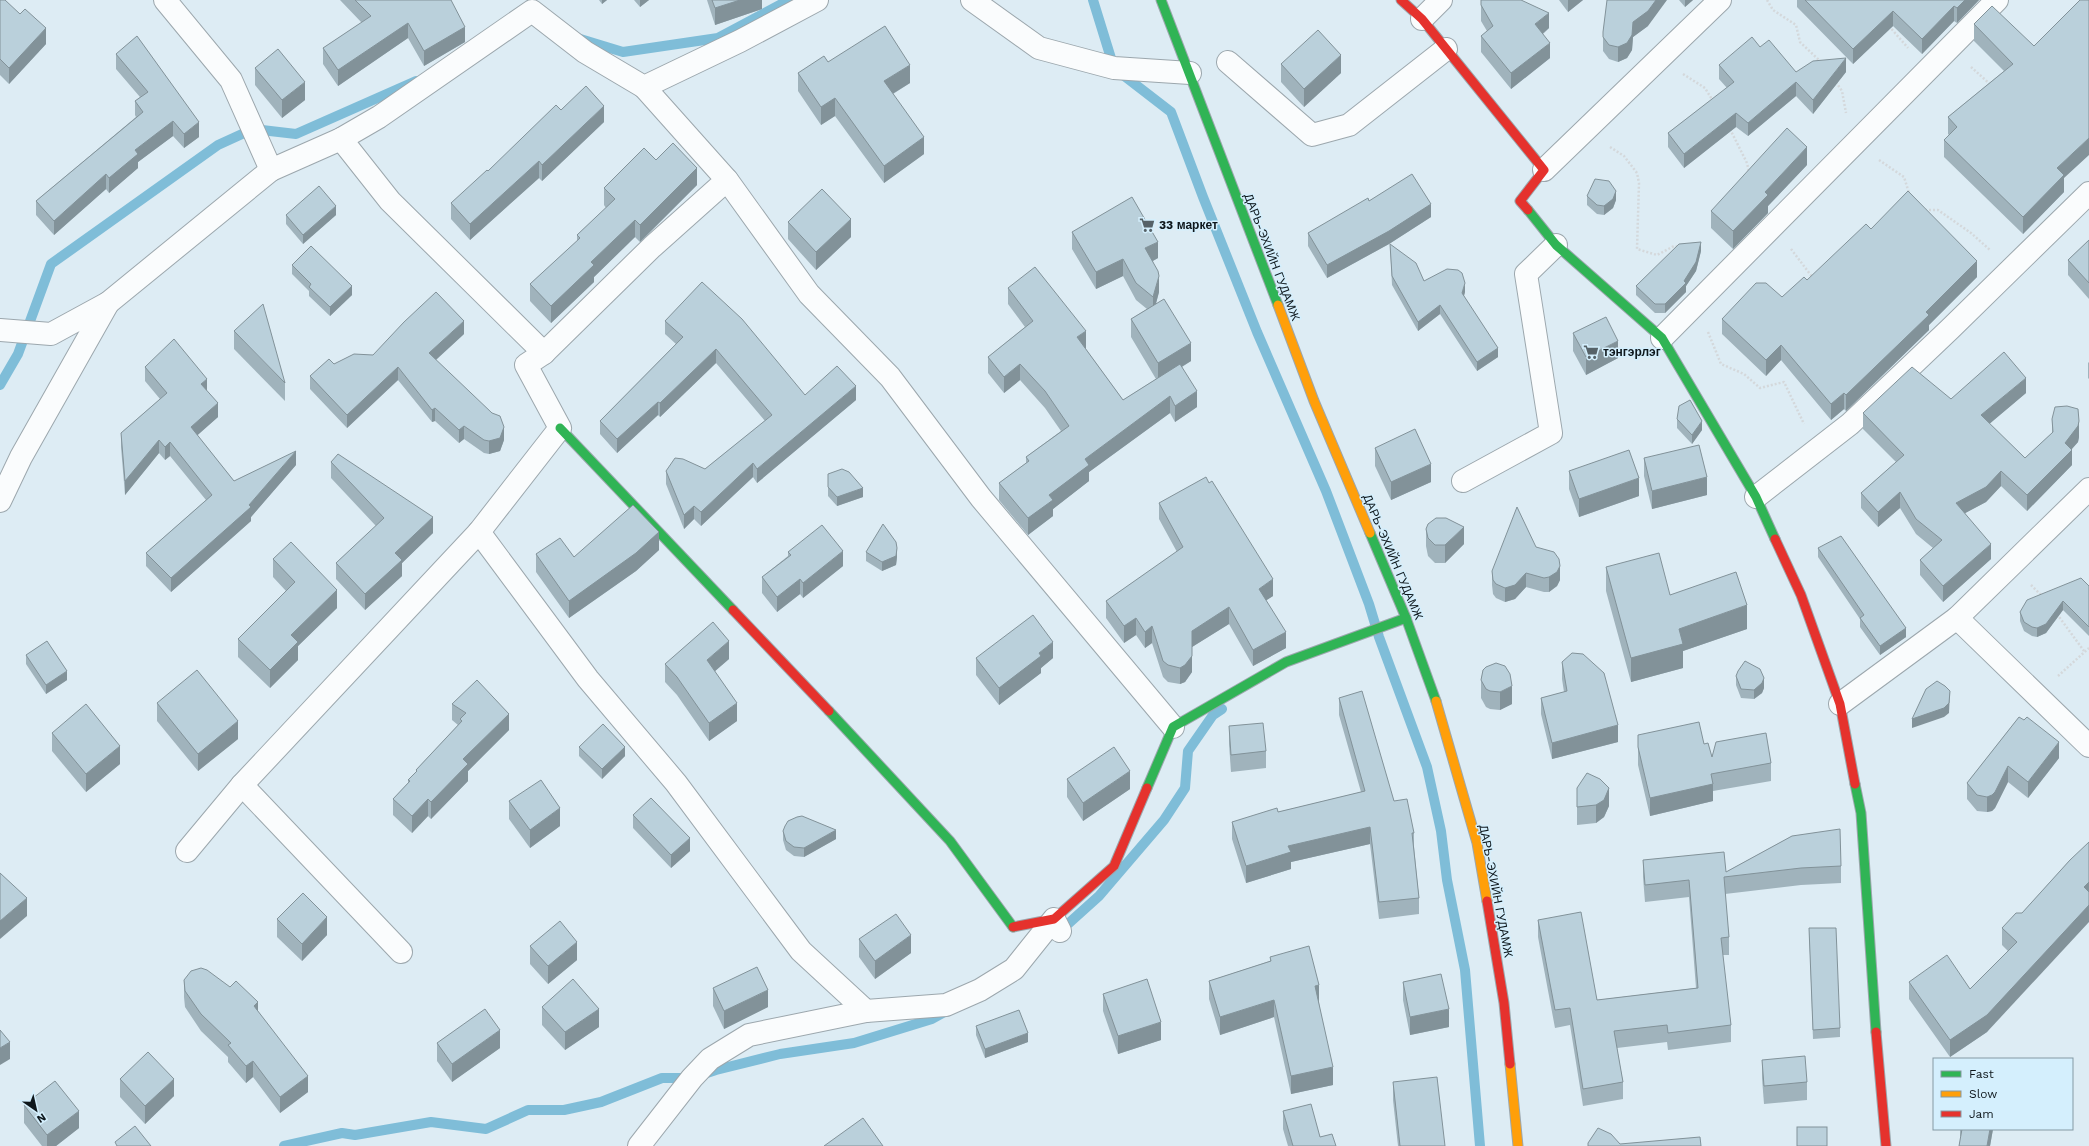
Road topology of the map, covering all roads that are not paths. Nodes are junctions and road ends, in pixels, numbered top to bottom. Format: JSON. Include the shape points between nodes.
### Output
{"nodes":[{"id":1,"x":166,"y":0,"type":"edge"},
{"id":2,"x":816,"y":0,"type":"edge"},
{"id":3,"x":972,"y":0,"type":"edge"},
{"id":4,"x":1161,"y":0,"type":"edge"},
{"id":5,"x":1400,"y":0,"type":"edge"},
{"id":6,"x":1441,"y":0,"type":"edge"},
{"id":7,"x":1720,"y":0,"type":"edge"},
{"id":8,"x":1997,"y":0,"type":"edge"},
{"id":9,"x":527,"y":6,"type":"edge"},
{"id":10,"x":1422,"y":19,"type":"junction"},
{"id":11,"x":1446,"y":49,"type":"junction"},
{"id":12,"x":1228,"y":62,"type":"dead end"},
{"id":13,"x":1190,"y":73,"type":"junction"},
{"id":14,"x":644,"y":87,"type":"junction"},
{"id":15,"x":340,"y":139,"type":"junction"},
{"id":16,"x":271,"y":170,"type":"junction"},
{"id":17,"x":1544,"y":170,"type":"junction"},
{"id":18,"x":727,"y":180,"type":"junction"},
{"id":19,"x":2089,"y":193,"type":"edge"},
{"id":20,"x":1556,"y":245,"type":"junction"},
{"id":21,"x":108,"y":303,"type":"junction"},
{"id":22,"x":0,"y":330,"type":"edge"},
{"id":23,"x":1662,"y":338,"type":"junction"},
{"id":24,"x":544,"y":353,"type":"junction"},
{"id":25,"x":560,"y":428,"type":"junction"},
{"id":26,"x":1463,"y":481,"type":"dead end"},
{"id":27,"x":2089,"y":489,"type":"edge"},
{"id":28,"x":1756,"y":497,"type":"junction"},
{"id":29,"x":0,"y":501,"type":"edge"},
{"id":30,"x":478,"y":532,"type":"junction"},
{"id":31,"x":1406,"y":618,"type":"junction"},
{"id":32,"x":1957,"y":618,"type":"junction"},
{"id":33,"x":1840,"y":704,"type":"junction"},
{"id":34,"x":1173,"y":727,"type":"junction"},
{"id":35,"x":2089,"y":746,"type":"edge"},
{"id":36,"x":242,"y":785,"type":"junction"},
{"id":37,"x":187,"y":851,"type":"dead end"},
{"id":38,"x":1057,"y":925,"type":"junction"},
{"id":39,"x":401,"y":952,"type":"dead end"},
{"id":40,"x":866,"y":1011,"type":"junction"},
{"id":41,"x":639,"y":1146,"type":"edge"},
{"id":42,"x":1518,"y":1146,"type":"edge"},
{"id":43,"x":1886,"y":1146,"type":"edge"}],
"edges":[{"from":1,"to":16,"type":"street","via":[[231,80]]},
{"from":2,"to":14,"type":"street","via":[[740,41]]},
{"from":3,"to":13,"type":"street","via":[[1039,48],[1114,68]]},
{"from":4,"to":13,"type":"street","name":"ДАРЬ-ЭХИЙН ГУДАМЖ"},
{"from":5,"to":10,"type":"street"},
{"from":6,"to":10,"type":"street"},
{"from":7,"to":17,"type":"street"},
{"from":8,"to":23,"type":"street"},
{"from":9,"to":14,"type":"street","via":[[585,52]]},
{"from":9,"to":15,"type":"street","via":[[378,117]]},
{"from":10,"to":11,"type":"street"},
{"from":11,"to":12,"type":"street","via":[[1349,125],[1312,135]]},
{"from":11,"to":17,"type":"street"},
{"from":13,"to":31,"type":"street","name":"ДАРЬ-ЭХИЙН ГУДАМЖ","via":[[1314,401]]},
{"from":14,"to":18,"type":"street"},
{"from":15,"to":16,"type":"street"},
{"from":15,"to":24,"type":"street","via":[[390,201]]},
{"from":16,"to":21,"type":"street"},
{"from":17,"to":20,"type":"street","via":[[1520,201]]},
{"from":18,"to":24,"type":"street","via":[[652,248]]},
{"from":18,"to":34,"type":"street","via":[[809,294],[890,377],[981,498]]},
{"from":19,"to":28,"type":"street","via":[[1850,424]]},
{"from":20,"to":23,"type":"street"},
{"from":20,"to":26,"type":"street","via":[[1526,274],[1551,433]]},
{"from":21,"to":22,"type":"street","via":[[51,334]]},
{"from":21,"to":29,"type":"street","via":[[21,458]]},
{"from":23,"to":28,"type":"street"},
{"from":24,"to":25,"type":"street","via":[[526,365]]},
{"from":25,"to":30,"type":"street"},
{"from":25,"to":38,"type":"street","via":[[950,842],[1014,928]]},
{"from":27,"to":32,"type":"street"},
{"from":28,"to":33,"type":"street","via":[[1801,595]]},
{"from":30,"to":36,"type":"street"},
{"from":30,"to":40,"type":"street","via":[[588,679],[676,782],[801,951]]},
{"from":31,"to":34,"type":"street","via":[[1286,662]]},
{"from":31,"to":42,"type":"street","name":"ДАРЬ-ЭХИЙН ГУДАМЖ","via":[[1432,687],[1477,843],[1504,1003]]},
{"from":32,"to":33,"type":"street"},
{"from":32,"to":35,"type":"street"},
{"from":33,"to":43,"type":"street","via":[[1861,813],[1870,968]]},
{"from":34,"to":38,"type":"street","via":[[1114,866]]},
{"from":36,"to":37,"type":"street"},
{"from":36,"to":39,"type":"street"},
{"from":38,"to":40,"type":"street","via":[[1014,969],[980,990],[946,1005]]},
{"from":40,"to":41,"type":"street","via":[[749,1035],[710,1059]]}]}
